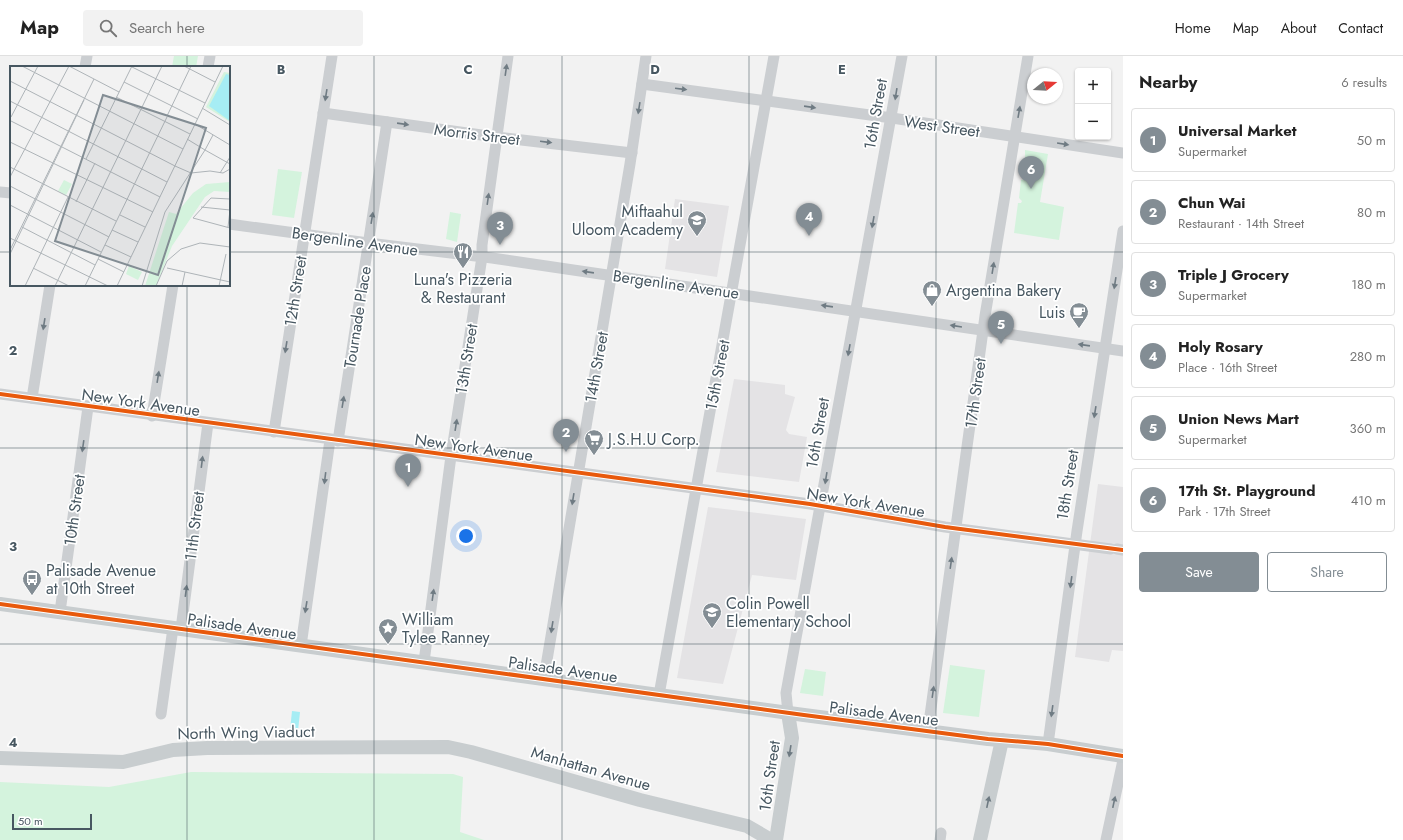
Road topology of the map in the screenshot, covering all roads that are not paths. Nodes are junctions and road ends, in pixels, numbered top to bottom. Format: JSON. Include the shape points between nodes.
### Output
{"nodes":[{"id":1,"x":87,"y":56,"type":"edge"},
{"id":2,"x":210,"y":56,"type":"edge"},
{"id":3,"x":332,"y":56,"type":"edge"},
{"id":4,"x":508,"y":56,"type":"edge"},
{"id":5,"x":646,"y":56,"type":"edge"},
{"id":6,"x":774,"y":56,"type":"edge"},
{"id":7,"x":902,"y":56,"type":"edge"},
{"id":8,"x":1028,"y":56,"type":"edge"},
{"id":9,"x":85,"y":66,"type":"edge"},
{"id":10,"x":208,"y":66,"type":"edge"},
{"id":11,"x":642,"y":84,"type":"junction"},
{"id":12,"x":767,"y":101,"type":"junction"},
{"id":13,"x":323,"y":113,"type":"junction"},
{"id":14,"x":892,"y":118,"type":"junction"},
{"id":15,"x":387,"y":122,"type":"junction"},
{"id":16,"x":1015,"y":136,"type":"junction"},
{"id":17,"x":496,"y":137,"type":"junction"},
{"id":18,"x":632,"y":153,"type":"junction"},
{"id":19,"x":1123,"y":153,"type":"edge"},
{"id":20,"x":0,"y":192,"type":"edge"},
{"id":21,"x":10,"y":193,"type":"edge"},
{"id":22,"x":230,"y":224,"type":"edge"},
{"id":23,"x":1123,"y":231,"type":"edge"},
{"id":24,"x":304,"y":234,"type":"junction"},
{"id":25,"x":368,"y":243,"type":"junction"},
{"id":26,"x":482,"y":256,"type":"junction"},
{"id":27,"x":611,"y":275,"type":"junction"},
{"id":28,"x":50,"y":286,"type":"edge"},
{"id":29,"x":173,"y":286,"type":"edge"},
{"id":30,"x":732,"y":293,"type":"junction"},
{"id":31,"x":856,"y":311,"type":"junction"},
{"id":32,"x":983,"y":331,"type":"junction"},
{"id":33,"x":1105,"y":348,"type":"junction"},
{"id":34,"x":1123,"y":351,"type":"edge"},
{"id":35,"x":0,"y":394,"type":"edge"},
{"id":36,"x":32,"y":398,"type":"junction"},
{"id":37,"x":88,"y":408,"type":"junction"},
{"id":38,"x":152,"y":416,"type":"junction"},
{"id":39,"x":208,"y":423,"type":"junction"},
{"id":40,"x":274,"y":432,"type":"junction"},
{"id":41,"x":334,"y":440,"type":"junction"},
{"id":42,"x":451,"y":456,"type":"junction"},
{"id":43,"x":578,"y":473,"type":"junction"},
{"id":44,"x":695,"y":490,"type":"junction"},
{"id":45,"x":820,"y":506,"type":"junction"},
{"id":46,"x":956,"y":528,"type":"junction"},
{"id":47,"x":1076,"y":543,"type":"junction"},
{"id":48,"x":1117,"y":549,"type":"edge"},
{"id":49,"x":0,"y":604,"type":"edge"},
{"id":50,"x":60,"y":612,"type":"junction"},
{"id":51,"x":177,"y":629,"type":"junction"},
{"id":52,"x":301,"y":646,"type":"junction"},
{"id":53,"x":424,"y":662,"type":"junction"},
{"id":54,"x":544,"y":678,"type":"junction"},
{"id":55,"x":659,"y":695,"type":"junction"},
{"id":56,"x":788,"y":713,"type":"junction"},
{"id":57,"x":161,"y":714,"type":"dead end"},
{"id":58,"x":928,"y":730,"type":"junction"},
{"id":59,"x":1002,"y":740,"type":"junction"},
{"id":60,"x":1048,"y":744,"type":"junction"},
{"id":61,"x":398,"y":747,"type":"joint"},
{"id":62,"x":1123,"y":756,"type":"edge"},
{"id":63,"x":0,"y":758,"type":"edge"},
{"id":64,"x":1123,"y":760,"type":"edge"},
{"id":65,"x":771,"y":840,"type":"edge"},
{"id":66,"x":776,"y":840,"type":"edge"},
{"id":67,"x":980,"y":840,"type":"edge"},
{"id":68,"x":1106,"y":840,"type":"edge"}],
"edges":[{"from":1,"to":9,"type":"street"},
{"from":2,"to":10,"type":"street"},
{"from":3,"to":13,"type":"street","name":"12th Street","one_way":true},
{"from":17,"to":4,"type":"street","name":"13th Street","one_way":true},
{"from":5,"to":11,"type":"street","name":"14th Street"},
{"from":6,"to":12,"type":"street","name":"15th Street"},
{"from":7,"to":14,"type":"street","name":"16th Street","one_way":true},
{"from":16,"to":8,"type":"street","name":"17th Street","one_way":true},
{"from":11,"to":12,"type":"street","name":"West Street","one_way":true},
{"from":11,"to":18,"type":"street","name":"14th Street","one_way":true},
{"from":12,"to":14,"type":"street","name":"West Street","one_way":true},
{"from":12,"to":30,"type":"street","name":"15th Street"},
{"from":13,"to":15,"type":"street","name":"Morris Street"},
{"from":13,"to":24,"type":"street","name":"12th Street"},
{"from":14,"to":16,"type":"street","name":"West Street"},
{"from":14,"to":31,"type":"street","name":"16th Street","one_way":true},
{"from":15,"to":17,"type":"street","name":"Morris Street","one_way":true},
{"from":25,"to":15,"type":"street","name":"Tournade Place","one_way":true},
{"from":16,"to":19,"type":"street","name":"West Street","one_way":true},
{"from":32,"to":16,"type":"street","name":"17th Street","one_way":true},
{"from":17,"to":18,"type":"street","name":"Morris Street","one_way":true},
{"from":26,"to":17,"type":"street","name":"13th Street","one_way":true},
{"from":18,"to":27,"type":"street","name":"14th Street"},
{"from":20,"to":21,"type":"street"},
{"from":22,"to":24,"type":"street","name":"Bergenline Avenue"},
{"from":23,"to":33,"type":"street","name":"18th Street","one_way":true},
{"from":24,"to":25,"type":"street","name":"Bergenline Avenue"},
{"from":24,"to":40,"type":"street","name":"12th Street","one_way":true},
{"from":25,"to":26,"type":"street","name":"Bergenline Avenue"},
{"from":41,"to":25,"type":"street","name":"Tournade Place","one_way":true},
{"from":27,"to":26,"type":"street","name":"Bergenline Avenue","one_way":true},
{"from":42,"to":26,"type":"street","name":"13th Street","one_way":true},
{"from":27,"to":30,"type":"street","name":"Bergenline Avenue"},
{"from":27,"to":43,"type":"street","name":"14th Street"},
{"from":28,"to":36,"type":"street","one_way":true},
{"from":38,"to":29,"type":"street","one_way":true},
{"from":31,"to":30,"type":"street","name":"Bergenline Avenue","one_way":true},
{"from":30,"to":44,"type":"street","name":"15th Street"},
{"from":32,"to":31,"type":"street","name":"Bergenline Avenue","one_way":true},
{"from":31,"to":45,"type":"street","name":"16th Street","one_way":true},
{"from":33,"to":32,"type":"street","name":"Bergenline Avenue","one_way":true},
{"from":32,"to":46,"type":"street","name":"17th Street"},
{"from":33,"to":34,"type":"street","name":"Bergenline Avenue"},
{"from":33,"to":47,"type":"street","name":"18th Street","one_way":true},
{"from":35,"to":36,"type":"street","name":"New York Avenue"},
{"from":36,"to":37,"type":"street","name":"New York Avenue"},
{"from":37,"to":38,"type":"street","name":"New York Avenue"},
{"from":37,"to":50,"type":"street","name":"10th Street","one_way":true},
{"from":38,"to":39,"type":"street","name":"New York Avenue"},
{"from":39,"to":40,"type":"street","name":"New York Avenue"},
{"from":51,"to":39,"type":"street","name":"11th Street","one_way":true},
{"from":40,"to":41,"type":"street","name":"New York Avenue"},
{"from":41,"to":42,"type":"street","name":"New York Avenue"},
{"from":41,"to":52,"type":"street","one_way":true},
{"from":42,"to":43,"type":"street","name":"New York Avenue"},
{"from":53,"to":42,"type":"street","name":"13th Street","one_way":true},
{"from":43,"to":44,"type":"street","name":"New York Avenue"},
{"from":43,"to":54,"type":"street","name":"14th Street","one_way":true},
{"from":44,"to":45,"type":"street","name":"New York Avenue"},
{"from":44,"to":55,"type":"street","name":"15th Street"},
{"from":45,"to":46,"type":"street","name":"New York Avenue"},
{"from":45,"to":56,"type":"street","name":"16th Street","via":[[786,694]]},
{"from":46,"to":47,"type":"street","name":"New York Avenue"},
{"from":58,"to":46,"type":"street","name":"17th Street","one_way":true},
{"from":47,"to":48,"type":"street","name":"New York Avenue"},
{"from":47,"to":60,"type":"street","name":"18th Street","one_way":true},
{"from":49,"to":50,"type":"main road","name":"Palisade Avenue"},
{"from":50,"to":51,"type":"main road","name":"Palisade Avenue"},
{"from":51,"to":52,"type":"main road","name":"Palisade Avenue"},
{"from":51,"to":57,"type":"street","name":"11th Street"},
{"from":52,"to":53,"type":"main road","name":"Palisade Avenue"},
{"from":53,"to":54,"type":"main road","name":"Palisade Avenue"},
{"from":54,"to":55,"type":"main road","name":"Palisade Avenue"},
{"from":55,"to":56,"type":"main road","name":"Palisade Avenue"},
{"from":56,"to":58,"type":"main road","name":"Palisade Avenue"},
{"from":56,"to":66,"type":"main road","name":"16th Street","one_way":true,"via":[[792,738]]},
{"from":58,"to":59,"type":"main road","name":"Palisade Avenue"},
{"from":59,"to":60,"type":"main road","name":"Palisade Avenue"},
{"from":67,"to":59,"type":"main road","one_way":true},
{"from":60,"to":62,"type":"main road","name":"Palisade Avenue"},
{"from":61,"to":63,"type":"main road","name":"North Wing Viaduct","via":[[207,748],[173,750],[123,762]]},
{"from":61,"to":65,"type":"main road","name":"Manhattan Avenue","via":[[448,747],[472,752],[640,800],[747,826]]},
{"from":68,"to":64,"type":"street","one_way":true}]}
